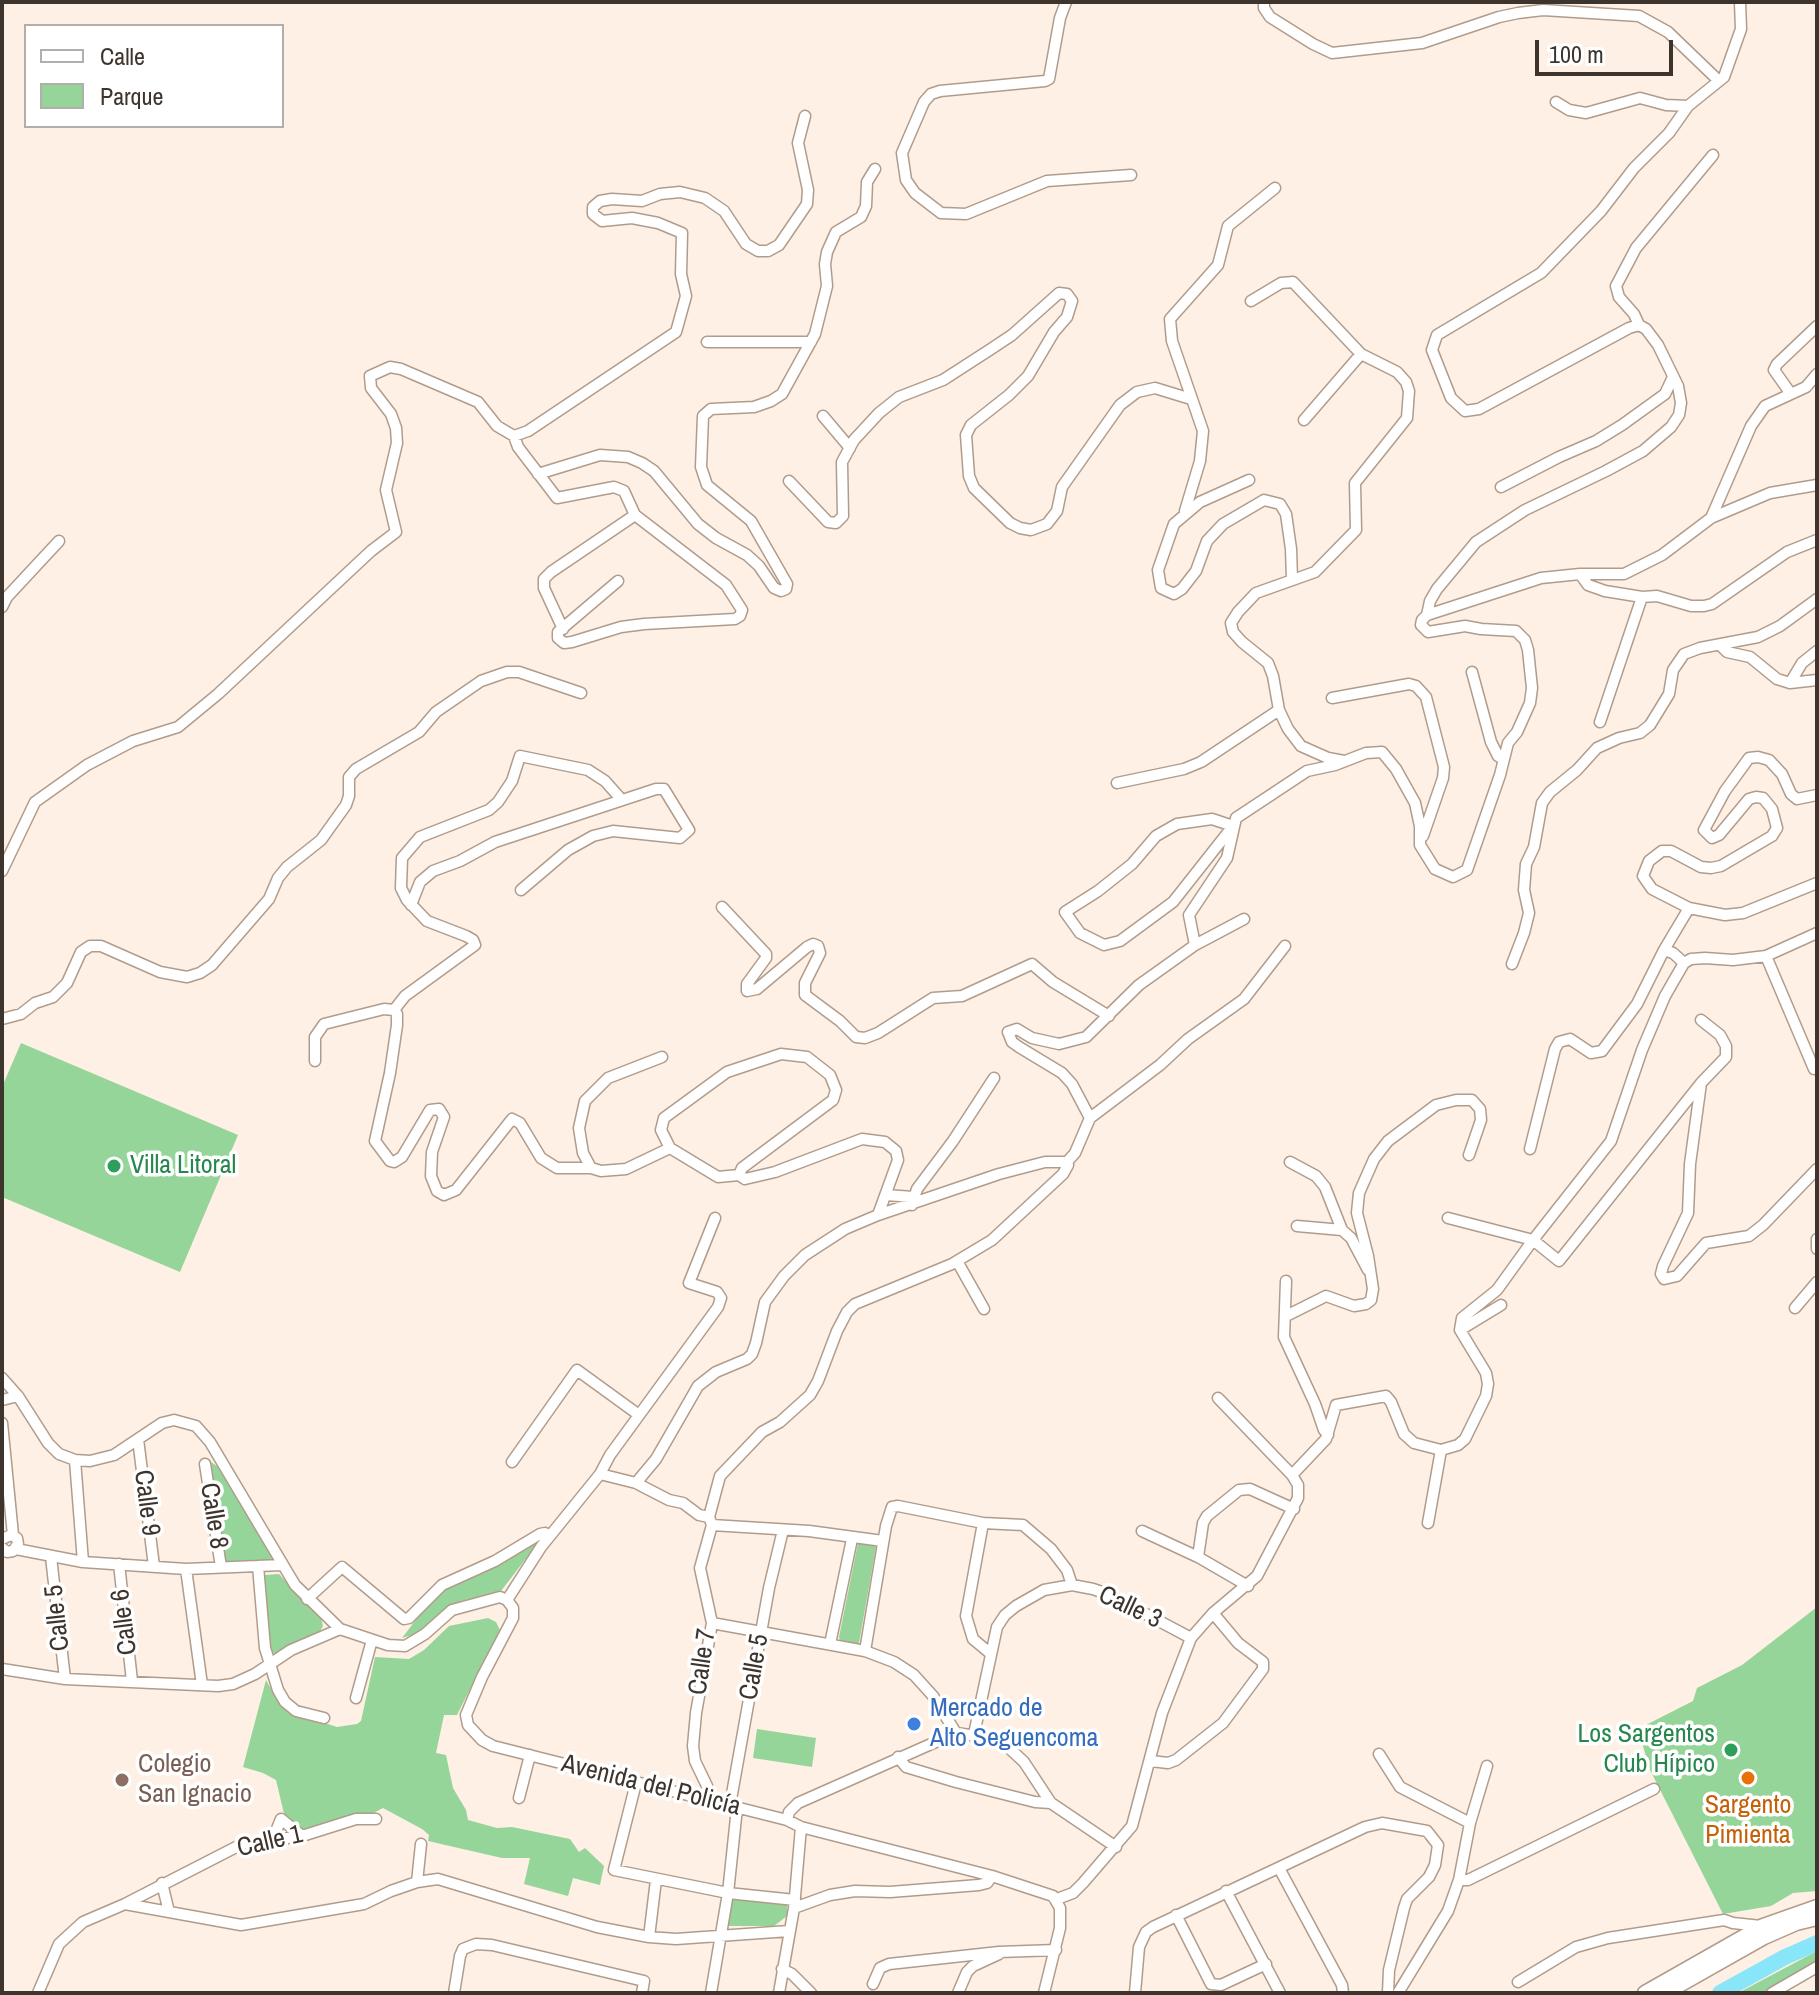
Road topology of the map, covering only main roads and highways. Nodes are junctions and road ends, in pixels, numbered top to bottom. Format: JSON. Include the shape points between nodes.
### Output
{"nodes":[{"id":1,"x":1817,"y":1907,"type":"edge"},
{"id":2,"x":1817,"y":1918,"type":"edge"},
{"id":3,"x":1645,"y":1993,"type":"edge"},
{"id":4,"x":1665,"y":1993,"type":"edge"}],
"edges":[{"from":1,"to":3,"type":"main road","via":[[1763,1926]]},
{"from":2,"to":4,"type":"main road","via":[[1764,1937]]}]}
